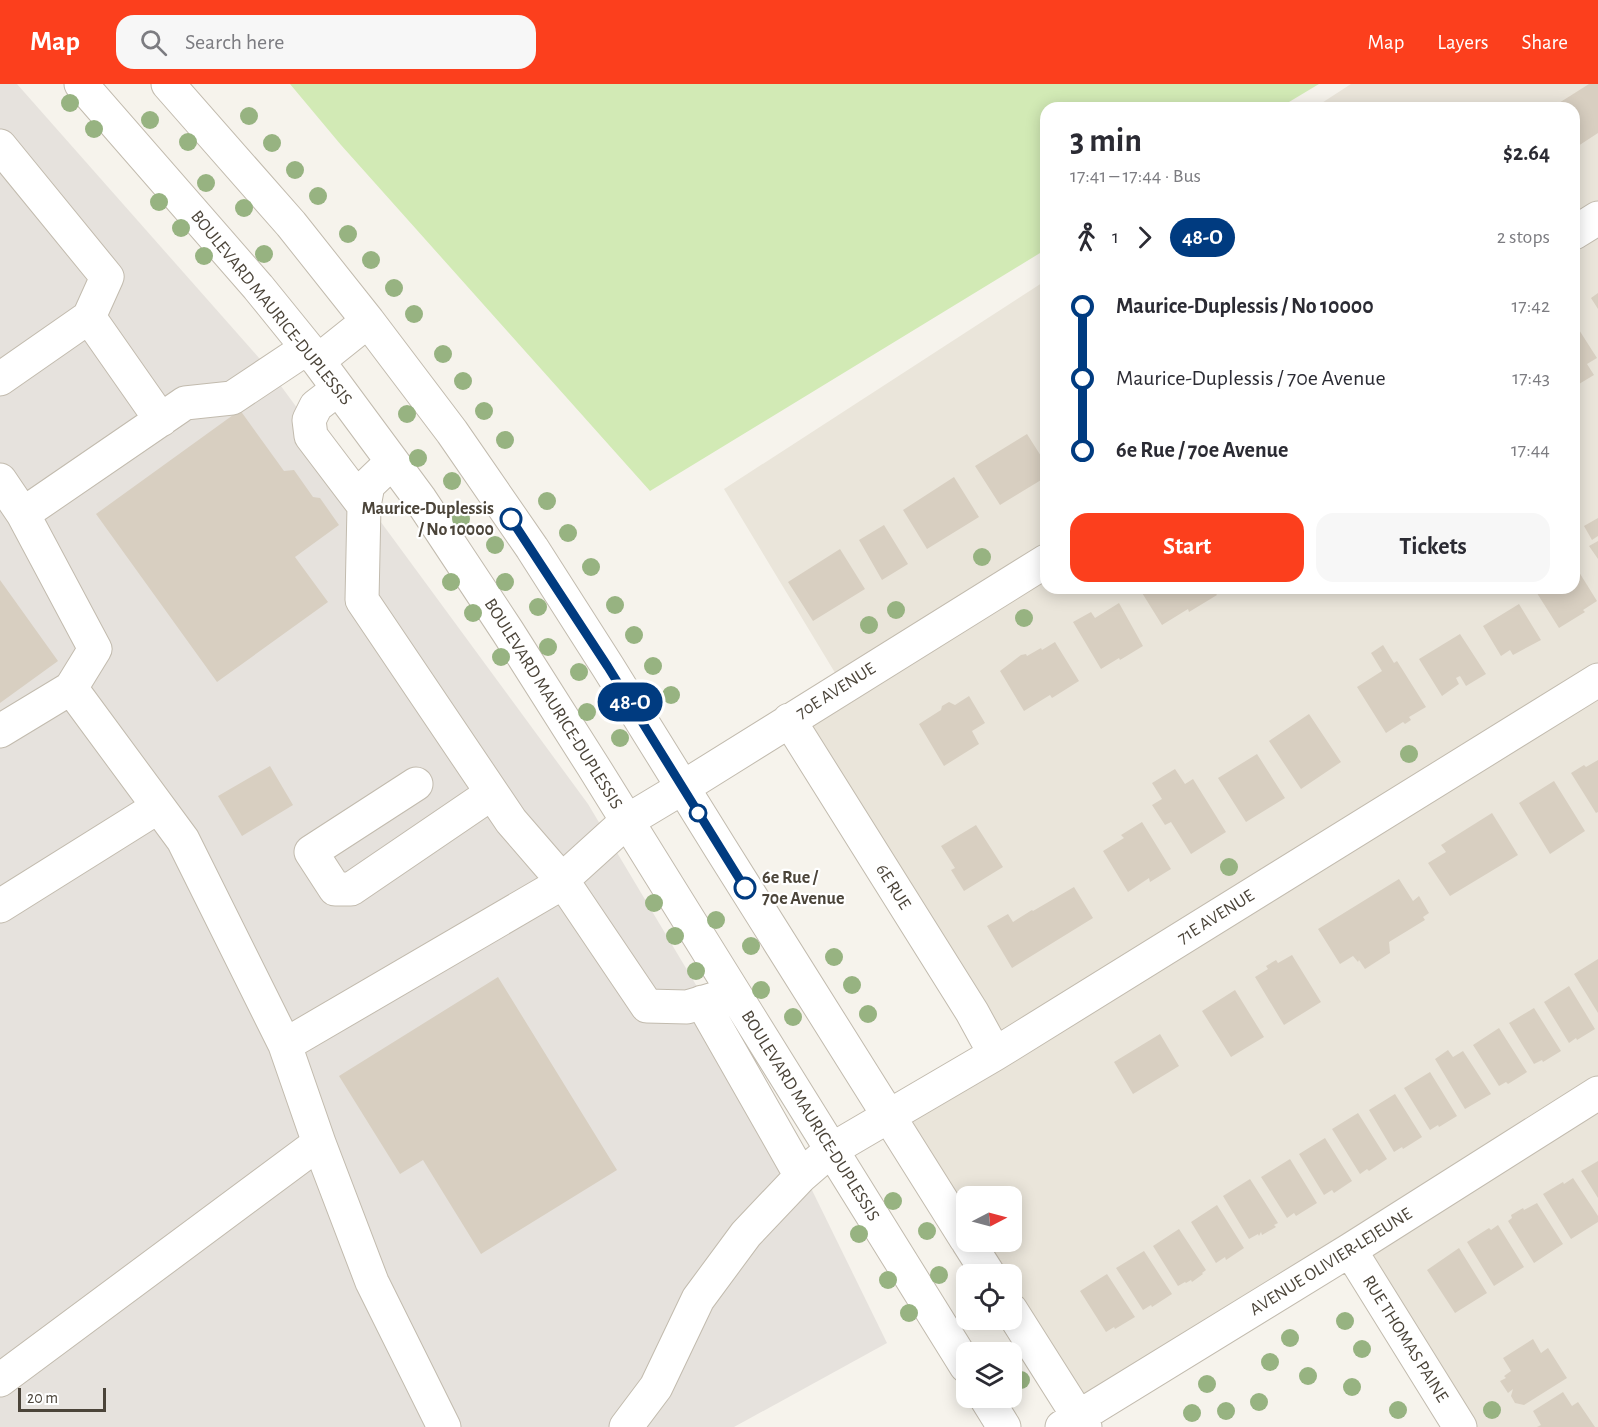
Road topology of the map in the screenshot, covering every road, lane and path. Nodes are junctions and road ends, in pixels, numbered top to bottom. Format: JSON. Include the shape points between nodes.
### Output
{"nodes":[{"id":1,"x":81,"y":84,"type":"edge"},
{"id":2,"x":168,"y":84,"type":"edge"},
{"id":3,"x":0,"y":146,"type":"edge"},
{"id":4,"x":1598,"y":218,"type":"edge"},
{"id":5,"x":1580,"y":229,"type":"edge"},
{"id":6,"x":89,"y":318,"type":"junction"},
{"id":7,"x":368,"y":321,"type":"junction"},
{"id":8,"x":313,"y":354,"type":"junction"},
{"id":9,"x":0,"y":379,"type":"edge"},
{"id":10,"x":338,"y":388,"type":"junction"},
{"id":11,"x":160,"y":420,"type":"junction"},
{"id":12,"x":392,"y":462,"type":"junction"},
{"id":13,"x":0,"y":480,"type":"edge"},
{"id":14,"x":364,"y":506,"type":"junction"},
{"id":15,"x":23,"y":514,"type":"junction"},
{"id":16,"x":1040,"y":565,"type":"edge"},
{"id":17,"x":1598,"y":680,"type":"edge"},
{"id":18,"x":71,"y":688,"type":"junction"},
{"id":19,"x":789,"y":720,"type":"junction"},
{"id":20,"x":0,"y":731,"type":"edge"},
{"id":21,"x":416,"y":784,"type":"dead end"},
{"id":22,"x":682,"y":788,"type":"junction"},
{"id":23,"x":492,"y":793,"type":"junction"},
{"id":24,"x":158,"y":807,"type":"junction"},
{"id":25,"x":627,"y":821,"type":"junction"},
{"id":26,"x":562,"y":880,"type":"junction"},
{"id":27,"x":0,"y":906,"type":"edge"},
{"id":28,"x":734,"y":993,"type":"junction"},
{"id":29,"x":702,"y":1002,"type":"junction"},
{"id":30,"x":285,"y":1045,"type":"junction"},
{"id":31,"x":995,"y":1054,"type":"junction"},
{"id":32,"x":1598,"y":1093,"type":"edge"},
{"id":33,"x":888,"y":1116,"type":"junction"},
{"id":34,"x":319,"y":1143,"type":"junction"},
{"id":35,"x":831,"y":1150,"type":"junction"},
{"id":36,"x":801,"y":1176,"type":"junction"},
{"id":37,"x":956,"y":1223,"type":"edge"},
{"id":38,"x":1350,"y":1250,"type":"junction"},
{"id":39,"x":1022,"y":1329,"type":"edge"},
{"id":40,"x":956,"y":1350,"type":"edge"},
{"id":41,"x":0,"y":1380,"type":"edge"},
{"id":42,"x":992,"y":1408,"type":"edge"},
{"id":43,"x":1075,"y":1423,"type":"edge"},
{"id":44,"x":444,"y":1427,"type":"edge"},
{"id":45,"x":626,"y":1427,"type":"edge"},
{"id":46,"x":1004,"y":1427,"type":"edge"},
{"id":47,"x":1460,"y":1427,"type":"edge"}],
"edges":[{"from":1,"to":8,"type":"street","name":"BOULEVARD MAURICE-DUPLESSIS"},
{"from":2,"to":7,"type":"street","via":[[291,224]]},
{"from":3,"to":6,"type":"street","via":[[107,277]]},
{"from":4,"to":5,"type":"street"},
{"from":6,"to":9,"type":"street"},
{"from":6,"to":11,"type":"street"},
{"from":7,"to":8,"type":"street"},
{"from":7,"to":22,"type":"street","via":[[452,432],[532,548]]},
{"from":8,"to":10,"type":"street","name":"BOULEVARD MAURICE-DUPLESSIS"},
{"from":8,"to":11,"type":"street","via":[[232,398],[185,403]]},
{"from":10,"to":12,"type":"street","name":"BOULEVARD MAURICE-DUPLESSIS"},
{"from":10,"to":14,"type":"street","via":[[316,406],[309,420],[311,436]]},
{"from":11,"to":15,"type":"street"},
{"from":12,"to":14,"type":"street","via":[[368,484]]},
{"from":12,"to":25,"type":"street","name":"BOULEVARD MAURICE-DUPLESSIS","via":[[508,632]]},
{"from":13,"to":15,"type":"street"},
{"from":14,"to":23,"type":"street","via":[[362,600]]},
{"from":15,"to":18,"type":"street","via":[[95,649]]},
{"from":16,"to":19,"type":"street","name":"70E AVENUE"},
{"from":17,"to":31,"type":"street","name":"71E AVENUE"},
{"from":18,"to":20,"type":"street"},
{"from":18,"to":24,"type":"street"},
{"from":19,"to":22,"type":"street","name":"70E AVENUE"},
{"from":19,"to":31,"type":"street","name":"6E RUE"},
{"from":21,"to":23,"type":"street","via":[[311,852],[335,889],[351,889]]},
{"from":22,"to":25,"type":"street","name":"70E AVENUE"},
{"from":22,"to":33,"type":"street"},
{"from":23,"to":26,"type":"street"},
{"from":24,"to":27,"type":"street"},
{"from":24,"to":30,"type":"street","via":[[183,840]]},
{"from":25,"to":26,"type":"street","name":"70E AVENUE"},
{"from":25,"to":28,"type":"street","name":"BOULEVARD MAURICE-DUPLESSIS"},
{"from":26,"to":29,"type":"street","via":[[647,1006],[687,1007]]},
{"from":26,"to":30,"type":"street","name":"70E AVENUE"},
{"from":28,"to":29,"type":"street"},
{"from":28,"to":35,"type":"street","name":"BOULEVARD MAURICE-DUPLESSIS"},
{"from":29,"to":36,"type":"street"},
{"from":30,"to":34,"type":"street"},
{"from":31,"to":33,"type":"street","name":"71E AVENUE"},
{"from":32,"to":38,"type":"street","name":"AVENUE OLIVIER-LEJEUNE"},
{"from":33,"to":35,"type":"street","name":"71E AVENUE"},
{"from":33,"to":37,"type":"street"},
{"from":34,"to":41,"type":"street"},
{"from":34,"to":44,"type":"street","via":[[372,1282]]},
{"from":35,"to":36,"type":"street","name":"71E AVENUE"},
{"from":35,"to":40,"type":"street","name":"BOULEVARD MAURICE-DUPLESSIS"},
{"from":36,"to":45,"type":"street","name":"71E AVENUE","via":[[746,1234],[698,1299],[656,1387]]},
{"from":38,"to":43,"type":"street","name":"AVENUE OLIVIER-LEJEUNE"},
{"from":38,"to":47,"type":"street","name":"RUE THOMAS PAINE"},
{"from":39,"to":43,"type":"street"},
{"from":42,"to":46,"type":"street"}]}
